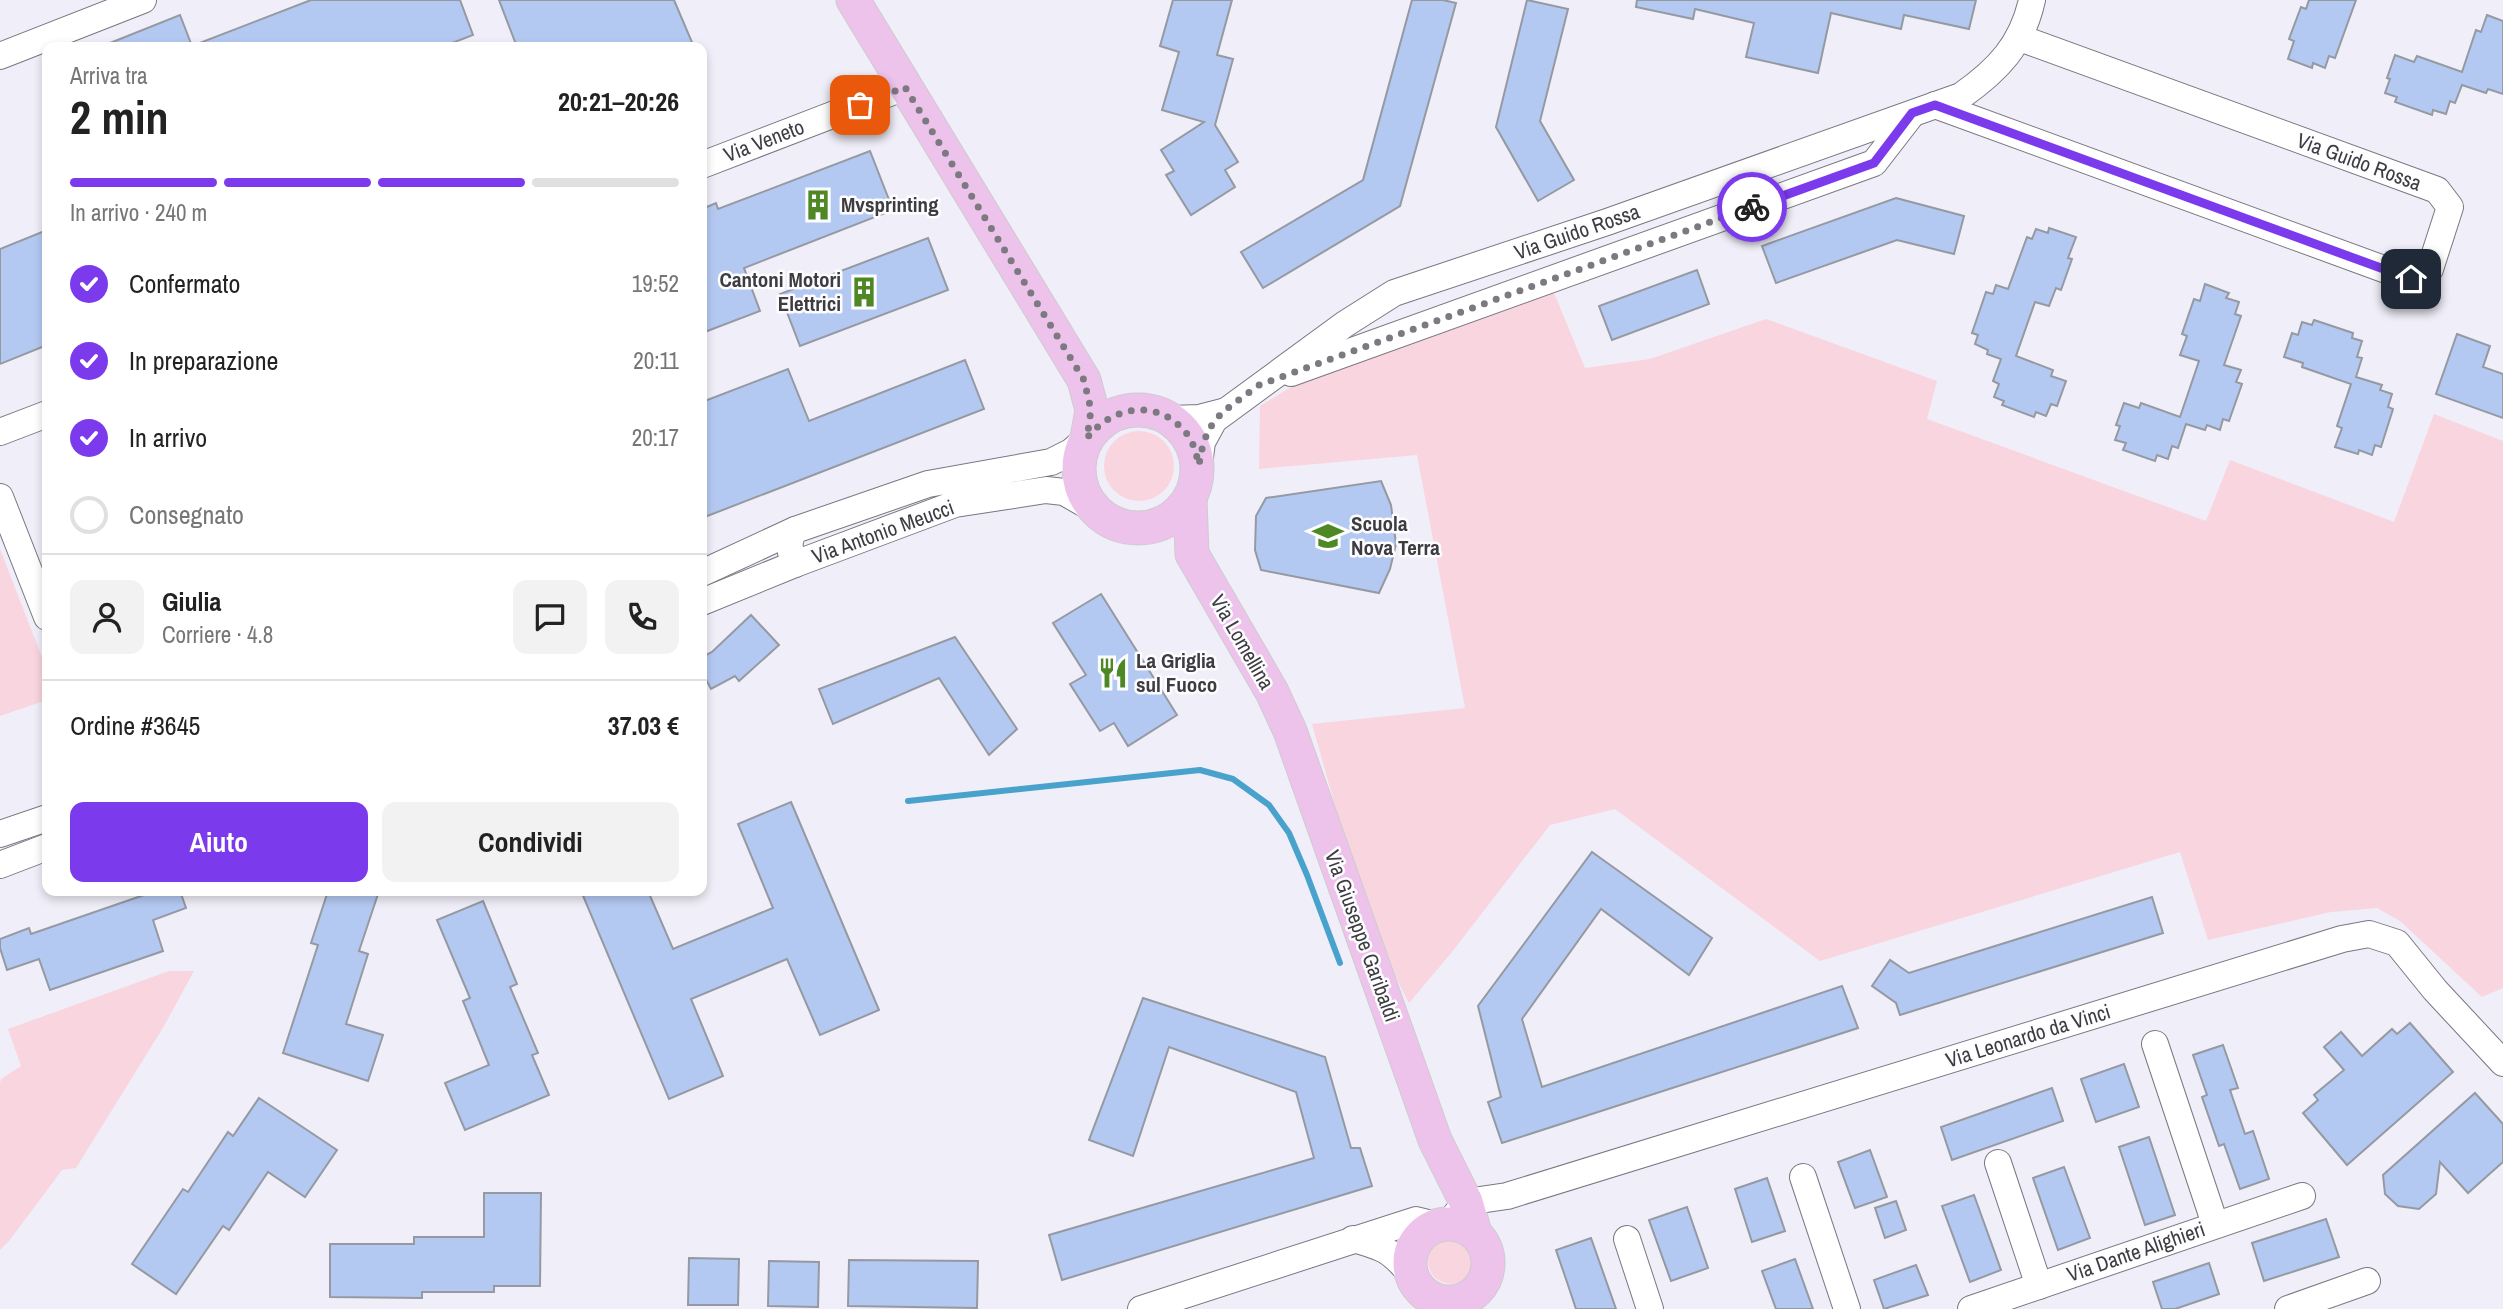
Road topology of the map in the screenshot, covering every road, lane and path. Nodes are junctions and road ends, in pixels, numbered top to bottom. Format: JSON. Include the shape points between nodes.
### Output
{"nodes":[{"id":1,"x":143,"y":0,"type":"edge"},
{"id":2,"x":853,"y":0,"type":"edge"},
{"id":3,"x":2033,"y":1,"type":"edge"},
{"id":4,"x":2020,"y":38,"type":"junction"},
{"id":5,"x":0,"y":56,"type":"edge"},
{"id":6,"x":905,"y":87,"type":"junction"},
{"id":7,"x":1924,"y":109,"type":"junction"},
{"id":8,"x":707,"y":163,"type":"edge"},
{"id":9,"x":1084,"y":380,"type":"junction"},
{"id":10,"x":1259,"y":385,"type":"junction"},
{"id":11,"x":1138,"y":409,"type":"junction"},
{"id":12,"x":1227,"y":410,"type":"junction"},
{"id":13,"x":42,"y":416,"type":"edge"},
{"id":14,"x":1171,"y":419,"type":"junction"},
{"id":15,"x":0,"y":432,"type":"edge"},
{"id":16,"x":1087,"y":438,"type":"junction"},
{"id":17,"x":1199,"y":465,"type":"junction"},
{"id":18,"x":0,"y":497,"type":"edge"},
{"id":19,"x":1191,"y":499,"type":"junction"},
{"id":20,"x":1092,"y":508,"type":"junction"},
{"id":21,"x":1142,"y":528,"type":"junction"},
{"id":22,"x":795,"y":530,"type":"junction"},
{"id":23,"x":1192,"y":554,"type":"junction"},
{"id":24,"x":795,"y":564,"type":"junction"},
{"id":25,"x":707,"y":571,"type":"edge"},
{"id":26,"x":707,"y":600,"type":"edge"},
{"id":27,"x":42,"y":604,"type":"edge"},
{"id":28,"x":1290,"y":731,"type":"joint"},
{"id":29,"x":42,"y":820,"type":"edge"},
{"id":30,"x":0,"y":834,"type":"edge"},
{"id":31,"x":42,"y":850,"type":"edge"},
{"id":32,"x":0,"y":865,"type":"edge"},
{"id":33,"x":2155,"y":1044,"type":"dead end"},
{"id":34,"x":2503,"y":1063,"type":"edge"},
{"id":35,"x":1998,"y":1163,"type":"dead end"},
{"id":36,"x":1803,"y":1177,"type":"dead end"},
{"id":37,"x":1507,"y":1196,"type":"junction"},
{"id":38,"x":2302,"y":1196,"type":"dead end"},
{"id":39,"x":1457,"y":1224,"type":"junction"},
{"id":40,"x":2215,"y":1224,"type":"junction"},
{"id":41,"x":1627,"y":1239,"type":"dead end"},
{"id":42,"x":1353,"y":1240,"type":"junction"},
{"id":43,"x":2367,"y":1281,"type":"dead end"},
{"id":44,"x":2039,"y":1286,"type":"junction"},
{"id":45,"x":1486,"y":1294,"type":"edge"},
{"id":46,"x":1430,"y":1295,"type":"edge"},
{"id":47,"x":1141,"y":1309,"type":"edge"},
{"id":48,"x":1650,"y":1309,"type":"edge"},
{"id":49,"x":1847,"y":1309,"type":"edge"},
{"id":50,"x":1971,"y":1309,"type":"edge"},
{"id":51,"x":2288,"y":1309,"type":"edge"}],
"edges":[{"from":1,"to":5,"type":"street"},
{"from":2,"to":6,"type":"main road"},
{"from":3,"to":4,"type":"street","name":"Via Guido Rossa"},
{"from":4,"to":7,"type":"street","name":"Via Guido Rossa","via":[[1981,82],[1961,96]]},
{"from":4,"to":7,"type":"street","name":"Via Guido Rossa","via":[[2437,190],[2450,207],[2430,269],[2411,279]]},
{"from":6,"to":8,"type":"street","name":"Via Veneto"},
{"from":6,"to":9,"type":"main road"},
{"from":7,"to":10,"type":"street","name":"Via Guido Rossa","via":[[1394,293]]},
{"from":7,"to":10,"type":"street","name":"Via Guido Rossa","via":[[1874,163]]},
{"from":9,"to":11,"type":"main road","via":[[1098,392]]},
{"from":9,"to":16,"type":"main road","via":[[1091,410]]},
{"from":10,"to":12,"type":"street","name":"Via Guido Rossa"},
{"from":11,"to":14,"type":"main road"},
{"from":11,"to":16,"type":"main road","via":[[1112,415]]},
{"from":12,"to":14,"type":"street","name":"Via Guido Rossa"},
{"from":12,"to":17,"type":"street","name":"Via Guido Rossa","via":[[1206,433]]},
{"from":13,"to":15,"type":"street"},
{"from":14,"to":17,"type":"main road","via":[[1187,433]]},
{"from":16,"to":20,"type":"main road","via":[[1079,457],[1079,478]]},
{"from":16,"to":22,"type":"street","name":"Via Antonio Meucci","via":[[1051,462],[928,484]]},
{"from":17,"to":19,"type":"main road"},
{"from":18,"to":27,"type":"street"},
{"from":19,"to":21,"type":"main road","via":[[1166,520]]},
{"from":19,"to":23,"type":"main road","name":"Via Lomellina"},
{"from":20,"to":21,"type":"main road","via":[[1108,522]]},
{"from":20,"to":24,"type":"street","name":"Via Antonio Meucci","via":[[1064,492],[1046,490],[955,504]]},
{"from":21,"to":23,"type":"main road"},
{"from":22,"to":24,"type":"street","name":"Via Antonio Meucci","via":[[789,538]]},
{"from":22,"to":25,"type":"street","name":"Via Antonio Meucci"},
{"from":23,"to":28,"type":"main road","name":"Via Lomellina"},
{"from":24,"to":26,"type":"street","name":"Via Antonio Meucci"},
{"from":28,"to":39,"type":"main road","name":"Via Giuseppe Garibaldi","via":[[1435,1140]]},
{"from":29,"to":30,"type":"street"},
{"from":31,"to":32,"type":"street"},
{"from":33,"to":40,"type":"street"},
{"from":34,"to":37,"type":"street","name":"Via Leonardo da Vinci","via":[[2396,943],[2369,934],[2333,941]]},
{"from":35,"to":44,"type":"street"},
{"from":36,"to":49,"type":"street"},
{"from":37,"to":39,"type":"street","name":"Via Leonardo da Vinci"},
{"from":37,"to":39,"type":"street","via":[[1485,1215]]},
{"from":38,"to":40,"type":"street","name":"Via Dante Alighieri"},
{"from":39,"to":42,"type":"street","name":"Via Leonardo da Vinci","via":[[1416,1220]]},
{"from":39,"to":45,"type":"main road","via":[[1485,1247],[1489,1264]]},
{"from":39,"to":46,"type":"main road","via":[[1425,1231],[1411,1254],[1410,1266]]},
{"from":40,"to":44,"type":"street","name":"Via Dante Alighieri"},
{"from":41,"to":48,"type":"street"},
{"from":42,"to":46,"type":"street","via":[[1396,1256]]},
{"from":42,"to":47,"type":"street","name":"Via Leonardo da Vinci"},
{"from":43,"to":51,"type":"street"},
{"from":44,"to":50,"type":"street","name":"Via Dante Alighieri"},
{"from":45,"to":46,"type":"main road","via":[[1478,1290],[1457,1301]]}]}
